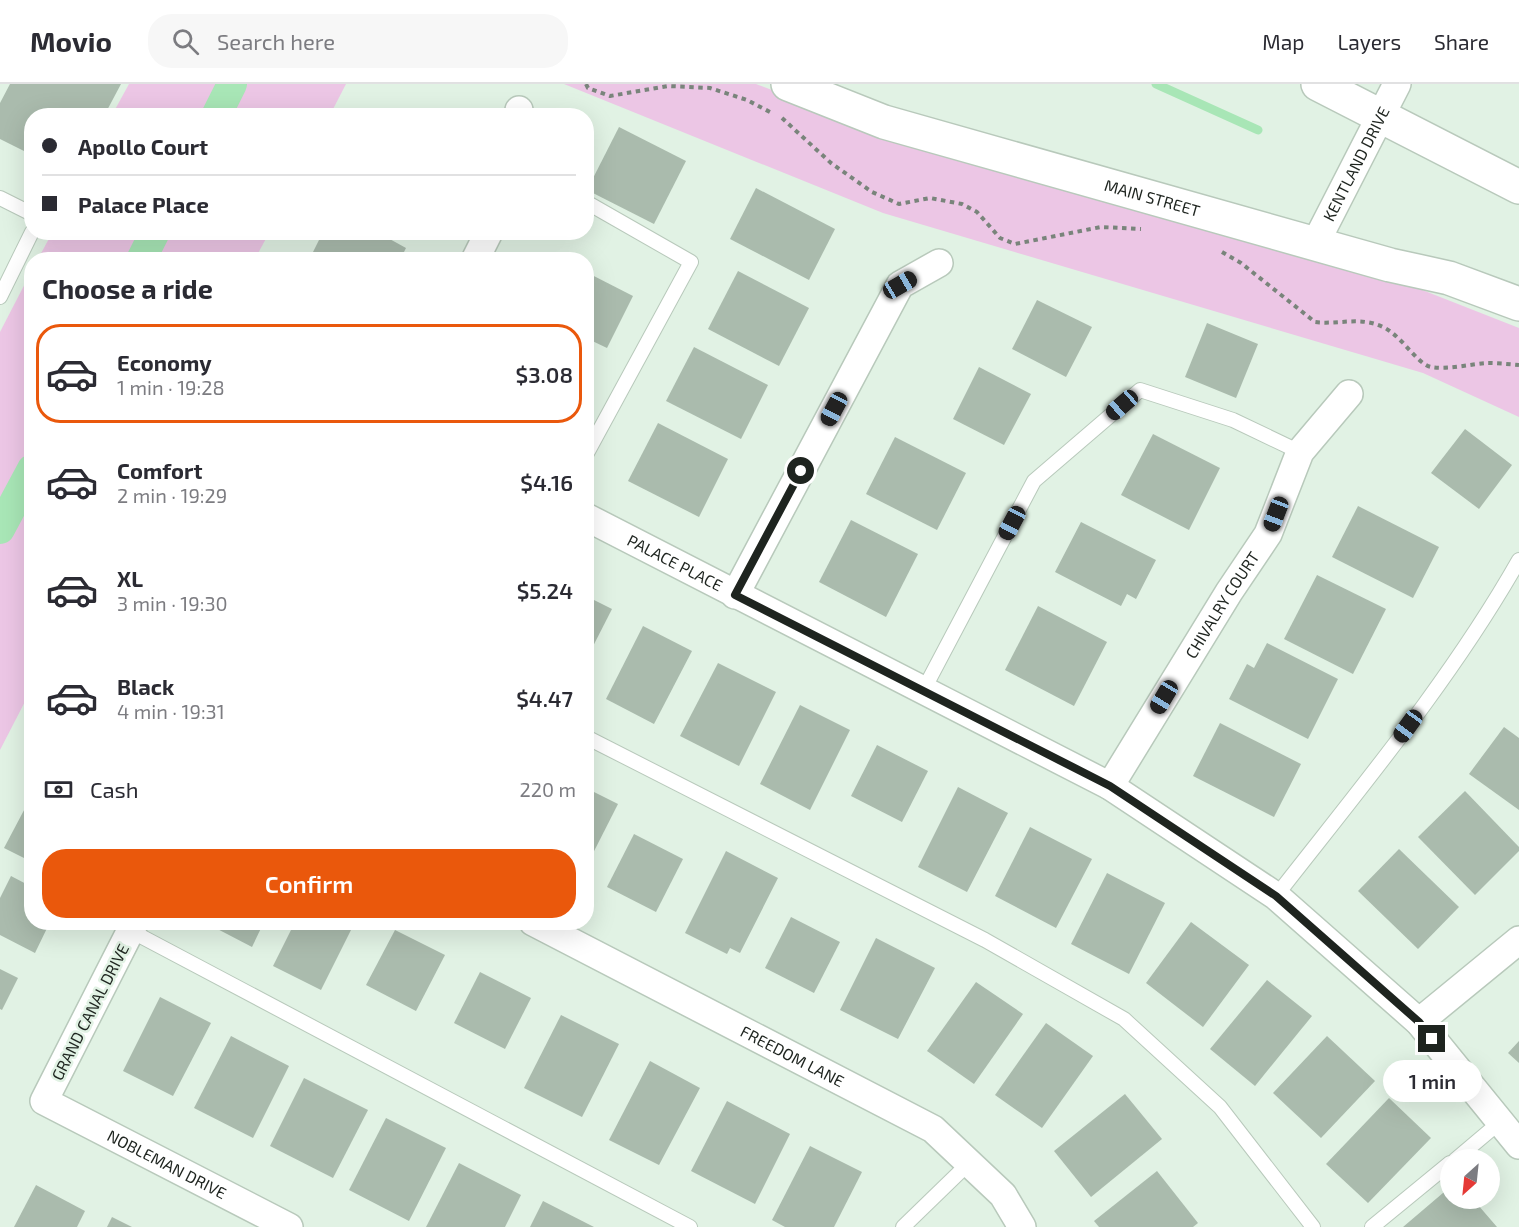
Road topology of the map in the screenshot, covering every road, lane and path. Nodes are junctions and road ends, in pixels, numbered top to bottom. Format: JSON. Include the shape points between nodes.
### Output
{"nodes":[{"id":1,"x":586,"y":84,"type":"edge"},
{"id":2,"x":788,"y":84,"type":"edge"},
{"id":3,"x":1318,"y":84,"type":"edge"},
{"id":4,"x":1397,"y":84,"type":"edge"},
{"id":5,"x":1380,"y":117,"type":"junction"},
{"id":6,"x":1519,"y":187,"type":"edge"},
{"id":7,"x":0,"y":198,"type":"edge"},
{"id":8,"x":594,"y":207,"type":"edge"},
{"id":9,"x":24,"y":210,"type":"edge"},
{"id":10,"x":1153,"y":230,"type":"dead end"},
{"id":11,"x":28,"y":240,"type":"edge"},
{"id":12,"x":1315,"y":244,"type":"junction"},
{"id":13,"x":1214,"y":247,"type":"dead end"},
{"id":14,"x":939,"y":263,"type":"dead end"},
{"id":15,"x":0,"y":297,"type":"edge"},
{"id":16,"x":1519,"y":304,"type":"edge"},
{"id":17,"x":1519,"y":365,"type":"edge"},
{"id":18,"x":1349,"y":394,"type":"dead end"},
{"id":19,"x":594,"y":439,"type":"edge"},
{"id":20,"x":1300,"y":452,"type":"junction"},
{"id":21,"x":594,"y":521,"type":"edge"},
{"id":22,"x":1519,"y":560,"type":"edge"},
{"id":23,"x":735,"y":595,"type":"junction"},
{"id":24,"x":922,"y":691,"type":"junction"},
{"id":25,"x":594,"y":741,"type":"edge"},
{"id":26,"x":1110,"y":786,"type":"junction"},
{"id":27,"x":1276,"y":896,"type":"junction"},
{"id":28,"x":131,"y":930,"type":"edge"},
{"id":29,"x":139,"y":930,"type":"edge"},
{"id":30,"x":548,"y":930,"type":"edge"},
{"id":31,"x":1519,"y":940,"type":"edge"},
{"id":32,"x":1419,"y":1022,"type":"junction"},
{"id":33,"x":44,"y":1101,"type":"joint"},
{"id":34,"x":1500,"y":1122,"type":"junction"},
{"id":35,"x":1519,"y":1145,"type":"edge"},
{"id":36,"x":1468,"y":1149,"type":"edge"},
{"id":37,"x":969,"y":1163,"type":"junction"},
{"id":38,"x":1440,"y":1171,"type":"edge"},
{"id":39,"x":289,"y":1227,"type":"edge"},
{"id":40,"x":690,"y":1227,"type":"edge"},
{"id":41,"x":903,"y":1227,"type":"edge"},
{"id":42,"x":1023,"y":1227,"type":"edge"},
{"id":43,"x":1312,"y":1227,"type":"edge"},
{"id":44,"x":1372,"y":1227,"type":"edge"}],
"edges":[{"from":1,"to":10,"type":"path","via":[[610,96],[668,86],[710,88],[747,100],[784,119],[831,163],[872,192],[899,204],[930,198],[962,204],[977,212],[1000,238],[1015,244],[1101,226]]},
{"from":2,"to":12,"type":"main road","name":"MAIN STREET","via":[[884,122]]},
{"from":3,"to":5,"type":"main road"},
{"from":4,"to":5,"type":"street","name":"KENTLAND DRIVE"},
{"from":5,"to":6,"type":"main road"},
{"from":5,"to":12,"type":"street","name":"KENTLAND DRIVE"},
{"from":7,"to":9,"type":"lane"},
{"from":8,"to":19,"type":"lane","via":[[691,262]]},
{"from":11,"to":15,"type":"lane"},
{"from":12,"to":16,"type":"main road","name":"MAIN STREET","via":[[1449,278]]},
{"from":13,"to":17,"type":"path","via":[[1241,263],[1315,322],[1354,320],[1382,327],[1398,336],[1421,363],[1433,367]]},
{"from":14,"to":23,"type":"street","via":[[900,285]]},
{"from":18,"to":20,"type":"street","name":"CHIVALRY COURT"},
{"from":20,"to":24,"type":"lane","via":[[1233,420],[1140,390],[1034,481]]},
{"from":20,"to":26,"type":"street","name":"CHIVALRY COURT","via":[[1268,534]]},
{"from":21,"to":23,"type":"street","name":"PALACE PLACE"},
{"from":22,"to":27,"type":"lane","via":[[1489,612],[1394,745]]},
{"from":23,"to":24,"type":"street","name":"PALACE PLACE"},
{"from":24,"to":26,"type":"street","name":"PALACE PLACE"},
{"from":25,"to":43,"type":"lane","via":[[985,940],[1124,1019],[1220,1107]]},
{"from":26,"to":27,"type":"street","name":"PALACE PLACE"},
{"from":27,"to":32,"type":"street","name":"PALACE PLACE"},
{"from":28,"to":33,"type":"street","name":"GRAND CANAL DRIVE"},
{"from":29,"to":40,"type":"lane"},
{"from":30,"to":37,"type":"street","name":"FREEDOM LANE","via":[[933,1130]]},
{"from":31,"to":32,"type":"street"},
{"from":32,"to":34,"type":"street","name":"PALACE PLACE"},
{"from":33,"to":39,"type":"street","name":"NOBLEMAN DRIVE"},
{"from":34,"to":35,"type":"street","name":"PALACE PLACE"},
{"from":34,"to":36,"type":"lane"},
{"from":37,"to":41,"type":"lane"},
{"from":37,"to":42,"type":"street","name":"FREEDOM LANE","via":[[1003,1195]]},
{"from":38,"to":44,"type":"lane"}]}
